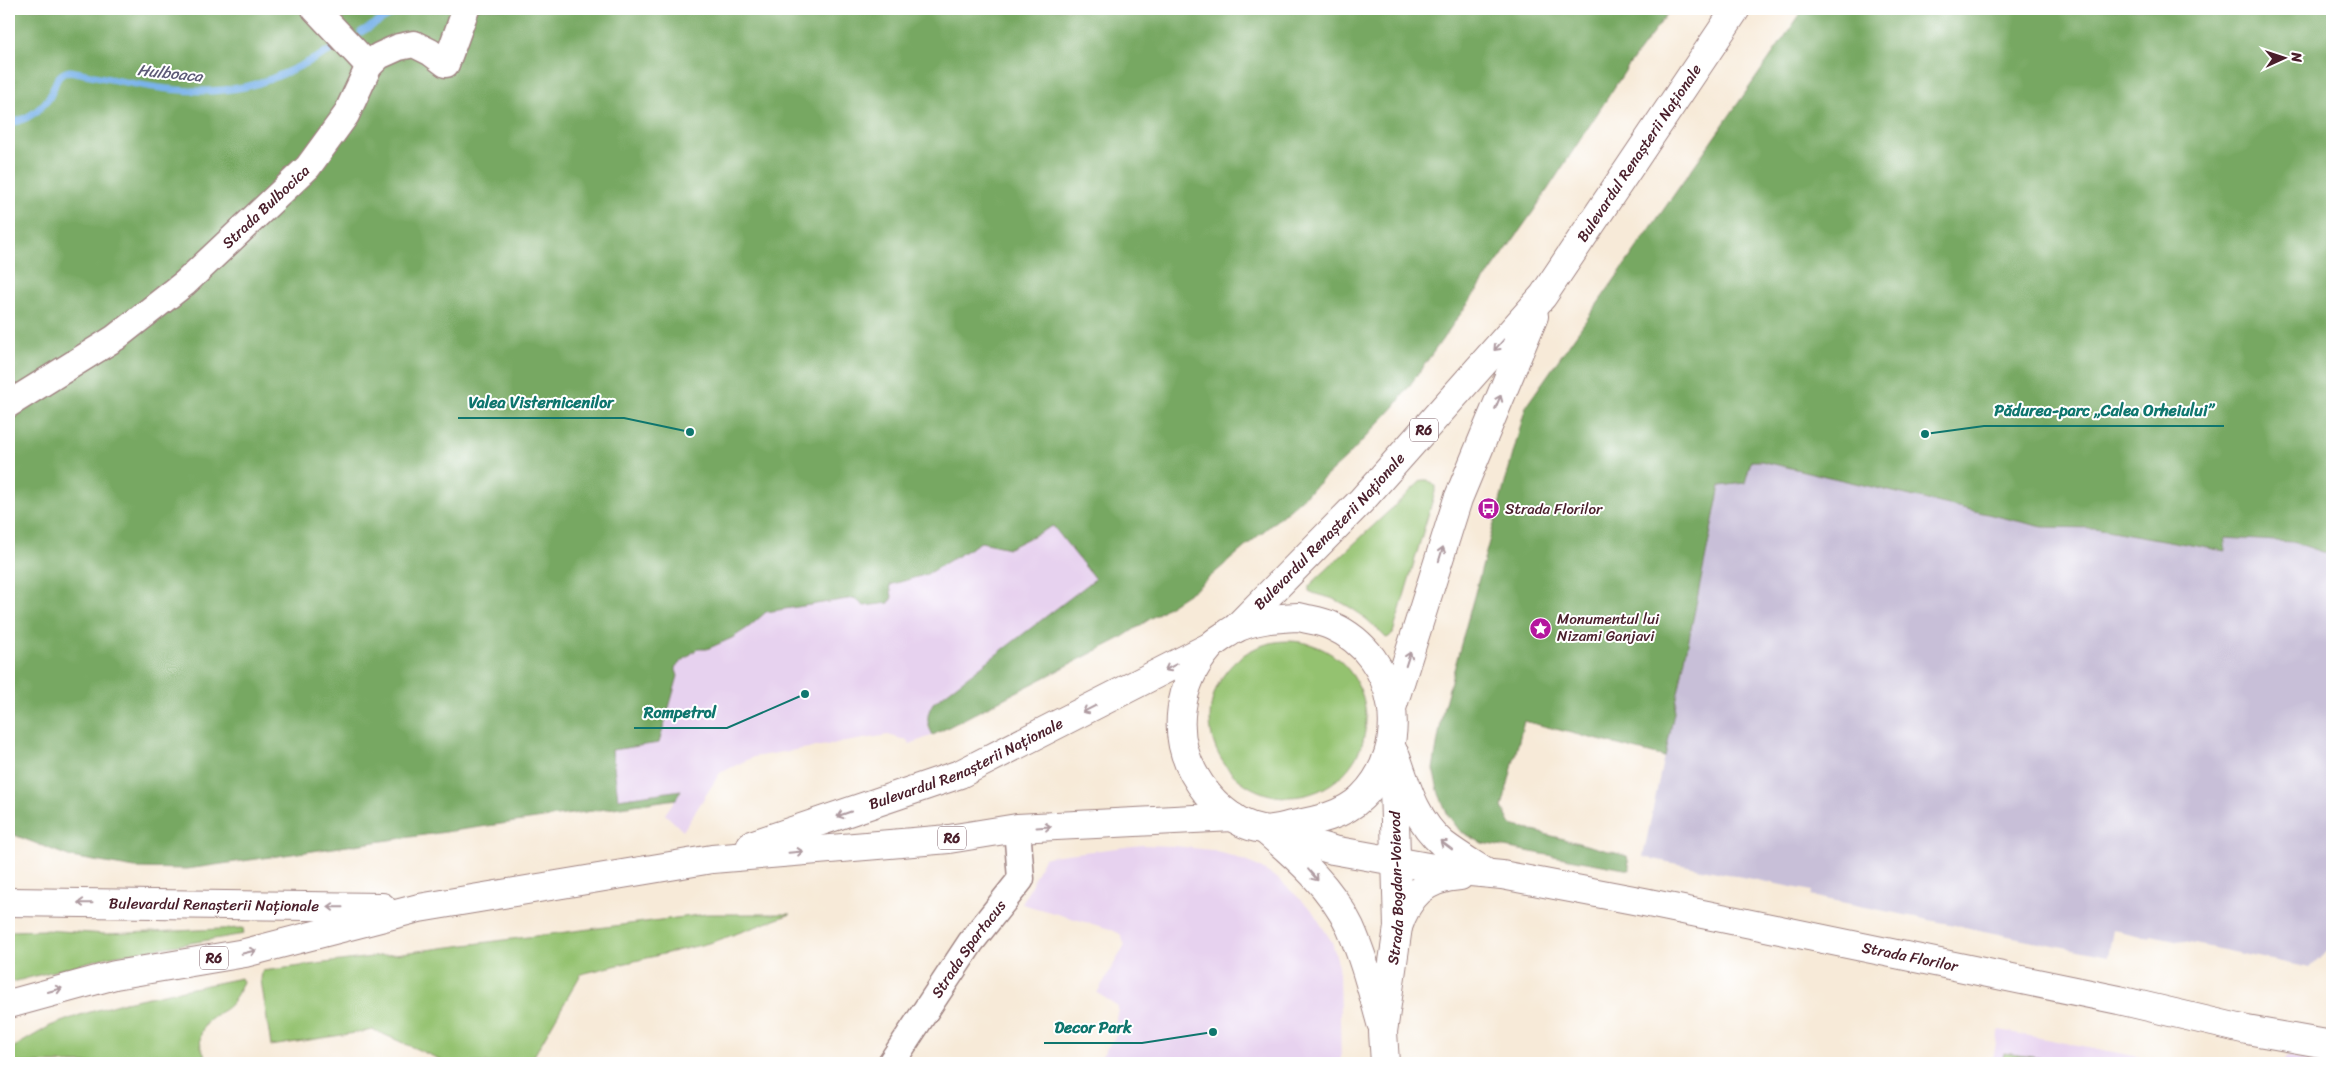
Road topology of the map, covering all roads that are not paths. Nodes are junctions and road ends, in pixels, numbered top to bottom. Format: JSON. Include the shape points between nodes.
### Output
{"nodes":[{"id":1,"x":315,"y":9,"type":"edge"},
{"id":2,"x":466,"y":9,"type":"edge"},
{"id":3,"x":1736,"y":9,"type":"edge"},
{"id":4,"x":369,"y":66,"type":"junction"},
{"id":5,"x":1543,"y":296,"type":"junction"},
{"id":6,"x":9,"y":404,"type":"edge"},
{"id":7,"x":1235,"y":629,"type":"junction"},
{"id":8,"x":1209,"y":647,"type":"junction"},
{"id":9,"x":1393,"y":705,"type":"junction"},
{"id":10,"x":1392,"y":743,"type":"junction"},
{"id":11,"x":1233,"y":817,"type":"junction"},
{"id":12,"x":1017,"y":828,"type":"junction"},
{"id":13,"x":1265,"y":830,"type":"junction"},
{"id":14,"x":712,"y":858,"type":"junction"},
{"id":15,"x":1396,"y":862,"type":"junction"},
{"id":16,"x":1486,"y":873,"type":"junction"},
{"id":17,"x":9,"y":902,"type":"edge"},
{"id":18,"x":419,"y":908,"type":"junction"},
{"id":19,"x":1398,"y":927,"type":"junction"},
{"id":20,"x":9,"y":1004,"type":"edge"},
{"id":21,"x":1383,"y":1032,"type":"junction"},
{"id":22,"x":2332,"y":1045,"type":"edge"},
{"id":23,"x":891,"y":1063,"type":"edge"},
{"id":24,"x":1385,"y":1063,"type":"edge"}],
"edges":[{"from":1,"to":4,"type":"street"},
{"from":2,"to":4,"type":"street","via":[[446,64],[414,44],[379,56]]},
{"from":3,"to":5,"type":"main road","name":"Bulevardul Renașterii Naționale","number":"R6"},
{"from":4,"to":6,"type":"street","name":"Strada Bulbocica","via":[[346,115],[308,167],[185,283],[115,338]]},
{"from":5,"to":7,"type":"main road","name":"Bulevardul Renașterii Naționale","number":"R6","one_way":true,"via":[[1362,500]]},
{"from":9,"to":5,"type":"main road","name":"Bulevardul Renașterii Naționale","number":"R6","one_way":true,"via":[[1458,499]]},
{"from":7,"to":8,"type":"main road","number":"R6"},
{"from":7,"to":9,"type":"main road","number":"R6","via":[[1267,618],[1299,616],[1333,626],[1361,645],[1382,673]]},
{"from":8,"to":11,"type":"main road","number":"R6","via":[[1188,682],[1179,720],[1185,758],[1204,792]]},
{"from":8,"to":14,"type":"main road","name":"Bulevardul Renașterii Naționale","one_way":true,"via":[[960,774]]},
{"from":9,"to":10,"type":"main road","number":"R6"},
{"from":10,"to":13,"type":"main road","via":[[1379,774],[1361,798],[1316,821]]},
{"from":10,"to":15,"type":"main road","name":"Strada Bogdan-Voievod"},
{"from":16,"to":10,"type":"main road","name":"Strada Florilor","one_way":true,"via":[[1443,844],[1423,822]]},
{"from":12,"to":11,"type":"main road","name":"Bulevardul Renașterii Naționale","number":"R6","one_way":true},
{"from":11,"to":13,"type":"main road","number":"R6","via":[[1248,826]]},
{"from":14,"to":12,"type":"main road","name":"Bulevardul Renașterii Naționale","number":"R6","one_way":true,"via":[[949,839]]},
{"from":12,"to":23,"type":"street","name":"Strada Spartacus","via":[[1021,879],[971,942]]},
{"from":13,"to":15,"type":"main road","name":"Strada Florilor","via":[[1333,850]]},
{"from":13,"to":21,"type":"main road","name":"Strada Bogdan-Voievod","one_way":true,"via":[[1301,860],[1336,903],[1363,960]]},
{"from":14,"to":18,"type":"main road","name":"Bulevardul Renașterii Naționale","number":"R6"},
{"from":15,"to":16,"type":"main road","name":"Strada Florilor"},
{"from":15,"to":19,"type":"main road","name":"Strada Bogdan-Voievod"},
{"from":16,"to":19,"type":"main road","name":"Strada Florilor","via":[[1433,881],[1412,897]]},
{"from":16,"to":22,"type":"main road","name":"Strada Florilor","via":[[1644,902],[2119,1000],[2247,1030]]},
{"from":18,"to":17,"type":"main road","name":"Bulevardul Renașterii Naționale","number":"R6","one_way":true},
{"from":20,"to":18,"type":"main road","name":"Bulevardul Renașterii Naționale","number":"R6","one_way":true,"via":[[115,975],[245,953]]},
{"from":19,"to":21,"type":"main road","name":"Strada Bogdan-Voievod"},
{"from":21,"to":24,"type":"main road","name":"Strada Bogdan-Voievod"}]}
